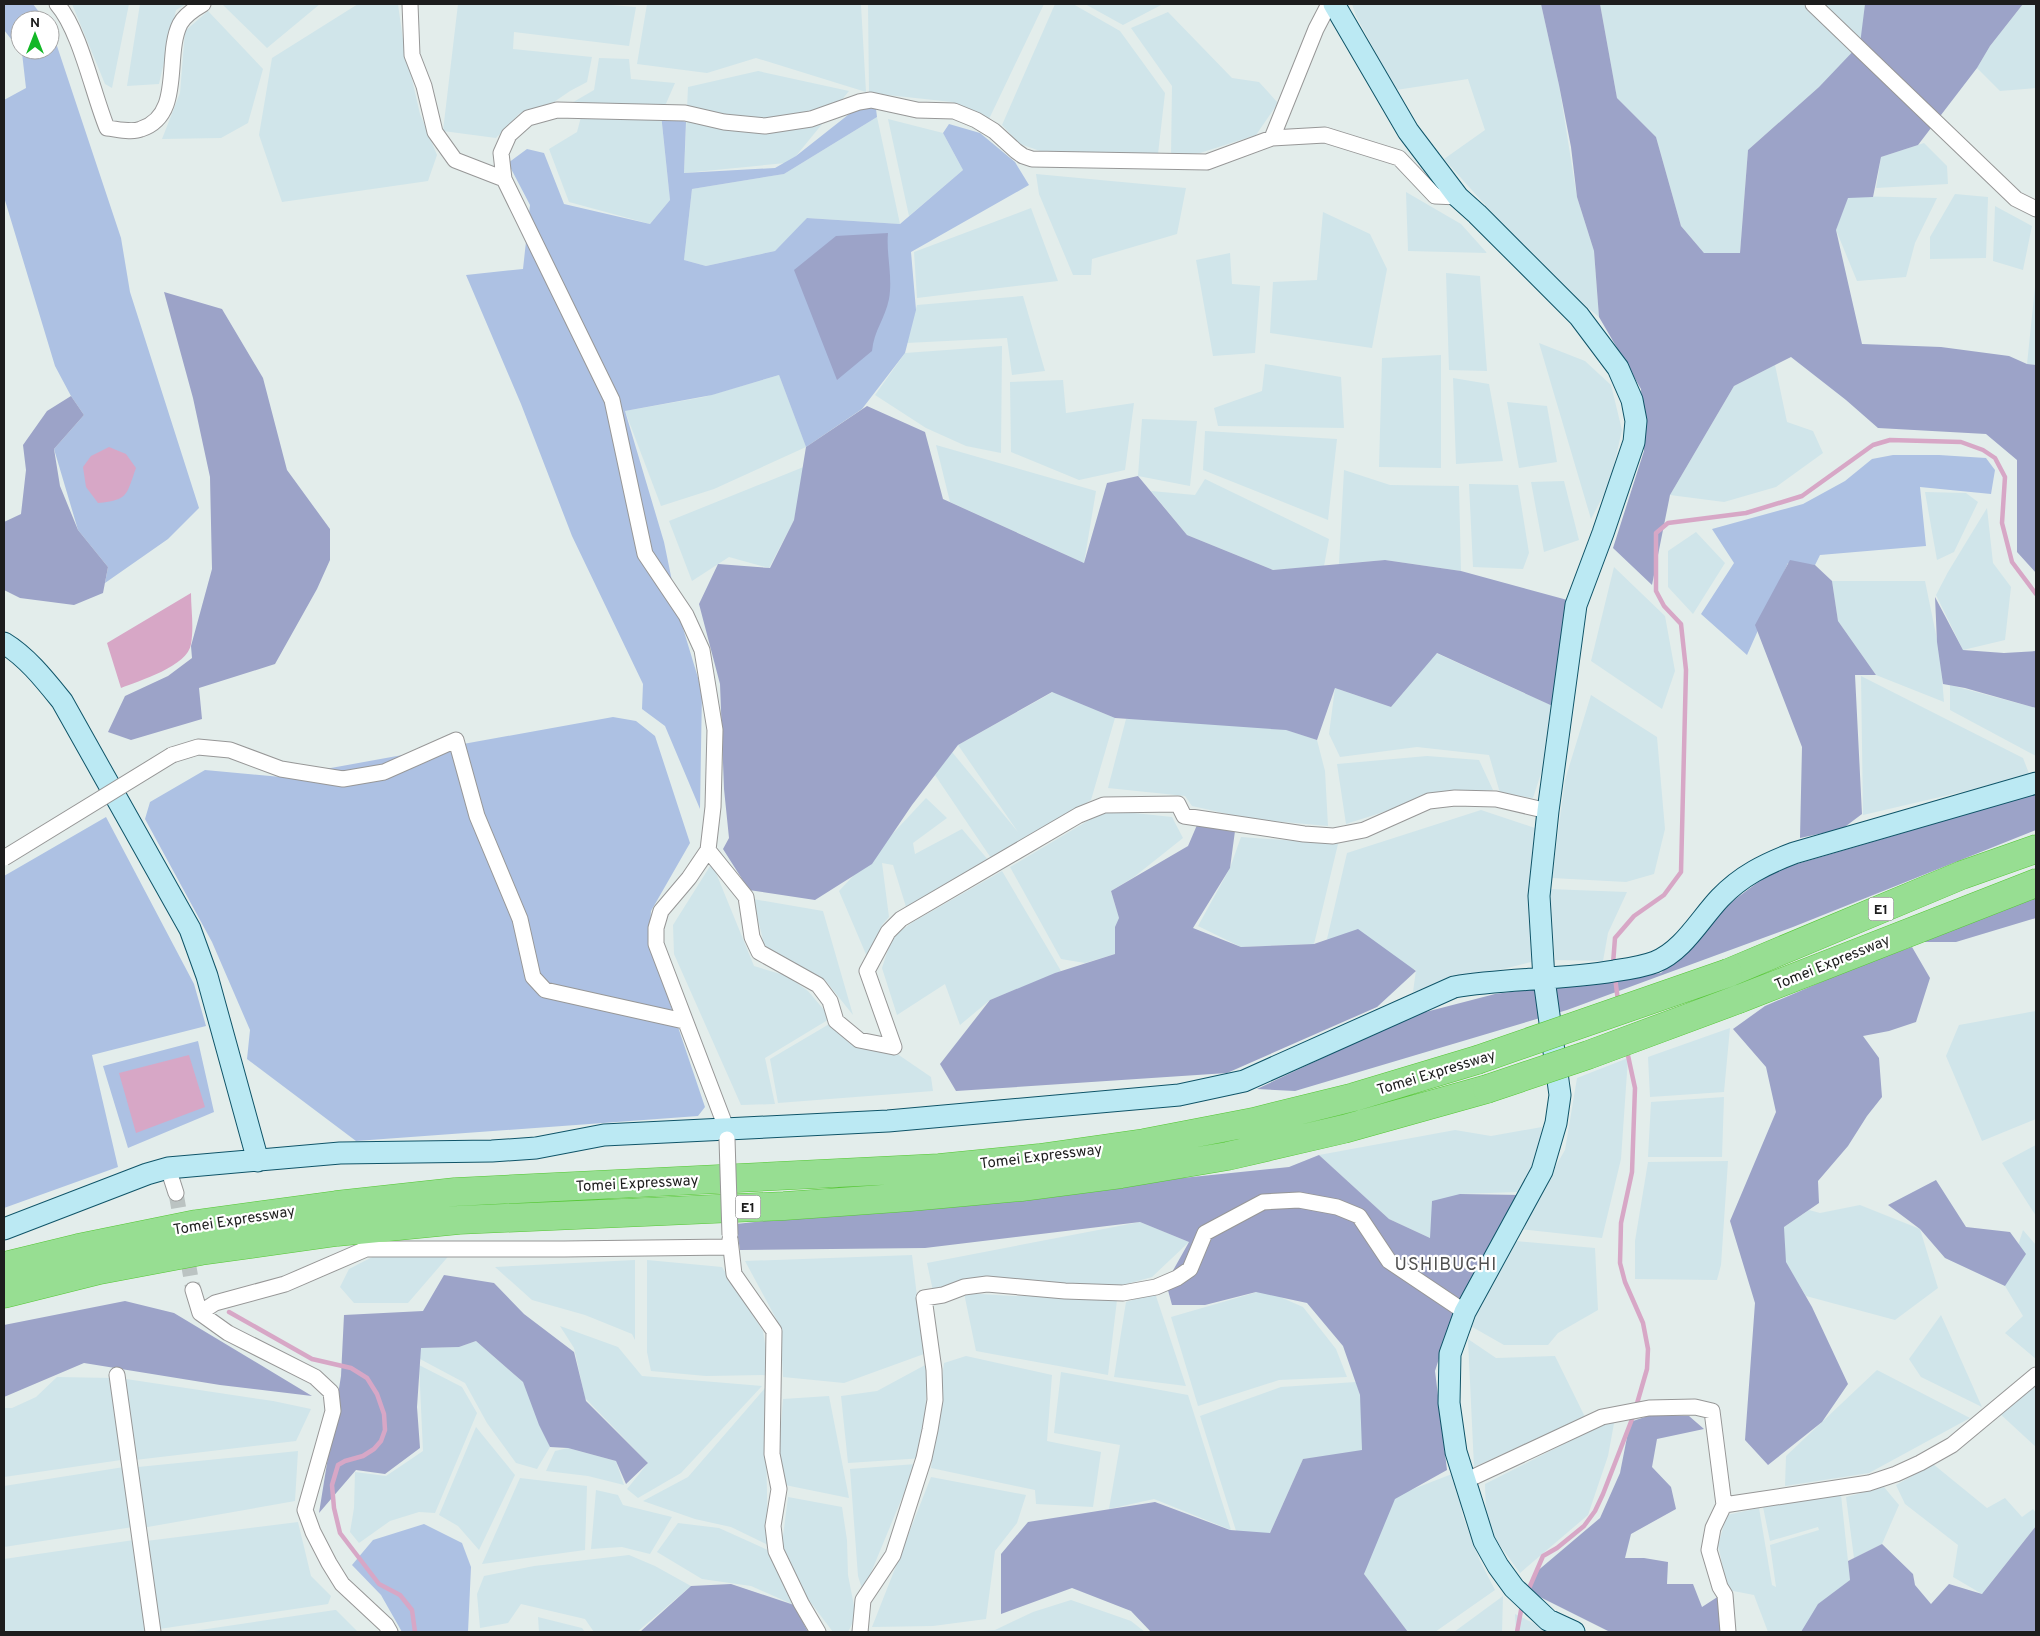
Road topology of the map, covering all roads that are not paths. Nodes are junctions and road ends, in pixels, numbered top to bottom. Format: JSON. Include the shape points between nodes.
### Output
{"nodes":[{"id":1,"x":57,"y":4,"type":"edge"},
{"id":2,"x":203,"y":4,"type":"edge"},
{"id":3,"x":410,"y":4,"type":"edge"},
{"id":4,"x":1329,"y":4,"type":"edge"},
{"id":5,"x":1334,"y":4,"type":"edge"},
{"id":6,"x":1813,"y":4,"type":"edge"},
{"id":7,"x":1272,"y":138,"type":"junction"},
{"id":8,"x":504,"y":179,"type":"junction"},
{"id":9,"x":1458,"y":197,"type":"junction"},
{"id":10,"x":2036,"y":209,"type":"edge"},
{"id":11,"x":4,"y":642,"type":"edge"},
{"id":12,"x":2036,"y":783,"type":"edge"},
{"id":13,"x":1548,"y":811,"type":"junction"},
{"id":14,"x":2036,"y":849,"type":"edge"},
{"id":15,"x":708,"y":850,"type":"junction"},
{"id":16,"x":4,"y":858,"type":"edge"},
{"id":17,"x":2036,"y":883,"type":"edge"},
{"id":18,"x":1544,"y":979,"type":"junction"},
{"id":19,"x":684,"y":1021,"type":"junction"},
{"id":20,"x":727,"y":1134,"type":"junction"},
{"id":21,"x":258,"y":1161,"type":"junction"},
{"id":22,"x":168,"y":1168,"type":"junction"},
{"id":23,"x":176,"y":1193,"type":"tunnel mouth"},
{"id":24,"x":4,"y":1229,"type":"edge"},
{"id":25,"x":730,"y":1241,"type":"junction"},
{"id":26,"x":4,"y":1266,"type":"edge"},
{"id":27,"x":194,"y":1290,"type":"tunnel mouth"},
{"id":28,"x":4,"y":1294,"type":"edge"},
{"id":29,"x":1465,"y":1312,"type":"junction"},
{"id":30,"x":200,"y":1313,"type":"junction"},
{"id":31,"x":117,"y":1374,"type":"dead end"},
{"id":32,"x":2036,"y":1375,"type":"edge"},
{"id":33,"x":1465,"y":1481,"type":"junction"},
{"id":34,"x":1724,"y":1505,"type":"junction"},
{"id":35,"x":152,"y":1632,"type":"edge"},
{"id":36,"x":390,"y":1632,"type":"edge"},
{"id":37,"x":818,"y":1632,"type":"edge"},
{"id":38,"x":860,"y":1632,"type":"edge"},
{"id":39,"x":1574,"y":1632,"type":"edge"},
{"id":40,"x":1728,"y":1632,"type":"edge"}],
"edges":[{"from":1,"to":2,"type":"street","via":[[72,31],[107,128],[140,130],[159,119],[167,103],[180,22]]},
{"from":3,"to":8,"type":"street","via":[[412,55],[424,86],[435,132],[455,160]]},
{"from":4,"to":7,"type":"street"},
{"from":5,"to":9,"type":"street","via":[[1408,131]]},
{"from":6,"to":10,"type":"street","via":[[2016,199]]},
{"from":7,"to":8,"type":"street","via":[[1207,162],[1032,159],[1016,151],[994,130],[954,111],[917,110],[871,100],[811,119],[765,126],[724,122],[685,113],[557,110],[528,118],[508,135],[501,153]]},
{"from":7,"to":9,"type":"street","via":[[1325,135],[1399,158],[1435,196]]},
{"from":8,"to":15,"type":"street","via":[[612,400],[645,554],[686,615],[702,650],[716,730]]},
{"from":9,"to":13,"type":"street","via":[[1579,316],[1618,368],[1632,400],[1636,421],[1634,442],[1576,605]]},
{"from":11,"to":21,"type":"street","via":[[39,673],[62,701],[190,929],[207,976]]},
{"from":12,"to":18,"type":"street","via":[[1766,864],[1739,880],[1682,944],[1656,962],[1593,975]]},
{"from":13,"to":15,"type":"street","via":[[1496,799],[1429,801],[1364,830],[1333,836],[1184,816],[1178,804],[1104,805],[1079,815],[901,919],[888,932],[866,971],[894,1047],[859,1040],[836,1021],[830,1001],[818,985],[759,952],[752,937],[746,897]]},
{"from":13,"to":18,"type":"street","via":[[1539,896]]},
{"from":14,"to":26,"type":"highway","name":"Tomei Expressway","number":"E1","bridge":true,"via":[[1962,875],[1728,973],[1477,1060],[1354,1097],[1253,1122],[1144,1143],[939,1168],[435,1194],[336,1204],[196,1224]]},
{"from":15,"to":19,"type":"street","via":[[661,911],[656,928],[656,944]]},
{"from":16,"to":19,"type":"street","bridge":true,"via":[[172,755],[198,746],[230,750],[281,769],[342,779],[384,772],[456,740],[477,816],[520,919],[533,977],[545,990]]},
{"from":17,"to":28,"type":"highway","name":"Tomei Expressway","number":"E1","bridge":true,"via":[[1588,1055],[1487,1089],[1344,1130],[1228,1156],[1121,1174],[910,1198],[459,1220],[337,1232],[100,1270]]},
{"from":18,"to":20,"type":"street","via":[[1454,987],[1244,1081],[1213,1089],[1180,1095]]},
{"from":18,"to":29,"type":"street","via":[[1560,1094],[1553,1138],[1542,1171]]},
{"from":19,"to":20,"type":"street"},
{"from":20,"to":21,"type":"street","via":[[682,1130],[604,1135],[536,1148],[340,1153]]},
{"from":20,"to":25,"type":"street","bridge":true},
{"from":21,"to":22,"type":"street"},
{"from":22,"to":23,"type":"street"},
{"from":22,"to":24,"type":"street"},
{"from":25,"to":30,"type":"street","via":[[564,1249],[366,1249],[285,1284],[216,1303]]},
{"from":25,"to":37,"type":"street","via":[[734,1274],[774,1331],[772,1454],[779,1489],[773,1526],[775,1543],[781,1563]]},
{"from":27,"to":30,"type":"street"},
{"from":29,"to":33,"type":"street","via":[[1450,1354],[1449,1403],[1456,1452]]},
{"from":29,"to":38,"type":"street","via":[[1389,1261],[1359,1216],[1337,1207],[1300,1200],[1263,1202],[1205,1233],[1190,1268],[1156,1287],[1123,1293],[986,1284],[924,1298],[934,1370],[935,1400],[930,1430],[893,1555],[863,1600]]},
{"from":30,"to":36,"type":"street","via":[[228,1333],[315,1377],[331,1392],[333,1411],[305,1510],[313,1532],[342,1584]]},
{"from":31,"to":35,"type":"street"},
{"from":32,"to":34,"type":"street","via":[[1952,1445],[1896,1474],[1860,1484]]},
{"from":33,"to":34,"type":"street","via":[[1602,1417],[1650,1408],[1696,1407],[1712,1411]]},
{"from":33,"to":39,"type":"street","via":[[1484,1541],[1498,1566],[1514,1588],[1548,1620]]},
{"from":34,"to":40,"type":"street","via":[[1713,1528],[1709,1550],[1725,1595]]}]}
